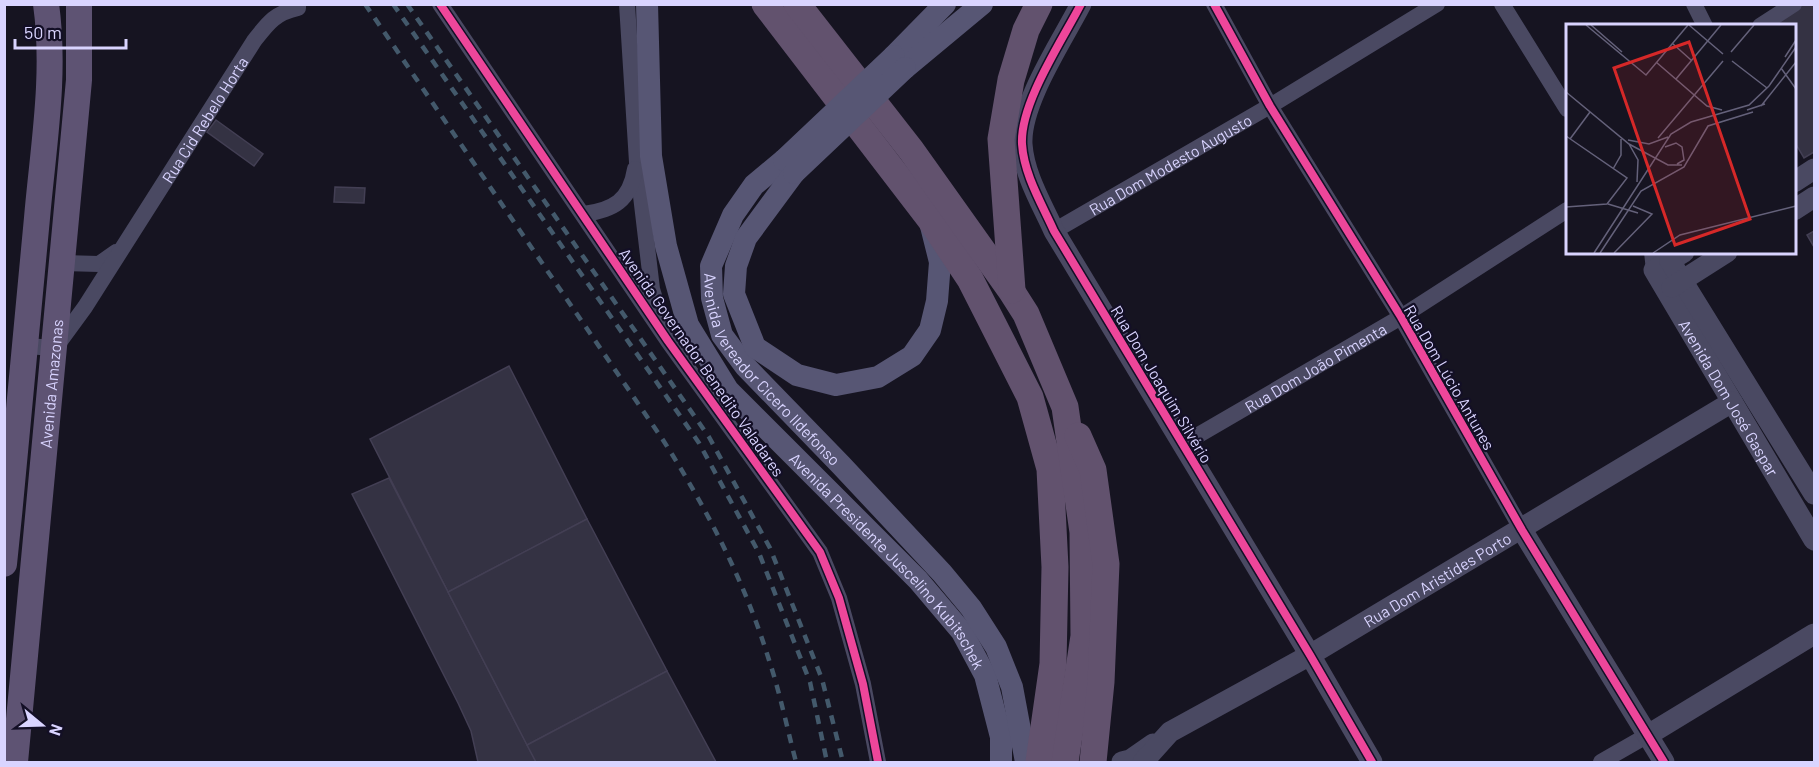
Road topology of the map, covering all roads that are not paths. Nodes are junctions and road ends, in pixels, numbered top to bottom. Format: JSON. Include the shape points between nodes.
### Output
{"nodes":[{"id":1,"x":46,"y":4,"type":"edge"},
{"id":2,"x":79,"y":4,"type":"edge"},
{"id":3,"x":440,"y":4,"type":"edge"},
{"id":4,"x":627,"y":4,"type":"edge"},
{"id":5,"x":647,"y":4,"type":"edge"},
{"id":6,"x":765,"y":4,"type":"edge"},
{"id":7,"x":797,"y":4,"type":"edge"},
{"id":8,"x":945,"y":4,"type":"edge"},
{"id":9,"x":982,"y":4,"type":"edge"},
{"id":10,"x":1039,"y":4,"type":"edge"},
{"id":11,"x":1082,"y":4,"type":"edge"},
{"id":12,"x":1214,"y":4,"type":"edge"},
{"id":13,"x":1437,"y":4,"type":"edge"},
{"id":14,"x":1502,"y":4,"type":"edge"},
{"id":15,"x":1694,"y":4,"type":"edge"},
{"id":16,"x":1794,"y":4,"type":"edge"},
{"id":17,"x":298,"y":6,"type":"edge"},
{"id":18,"x":1704,"y":24,"type":"edge"},
{"id":19,"x":1763,"y":24,"type":"edge"},
{"id":20,"x":899,"y":62,"type":"junction"},
{"id":21,"x":649,"y":81,"type":"junction"},
{"id":22,"x":1270,"y":106,"type":"junction"},
{"id":23,"x":1566,"y":107,"type":"edge"},
{"id":24,"x":633,"y":119,"type":"junction"},
{"id":25,"x":637,"y":162,"type":"junction"},
{"id":26,"x":789,"y":167,"type":"junction"},
{"id":27,"x":1800,"y":174,"type":"edge"},
{"id":28,"x":1814,"y":197,"type":"edge"},
{"id":29,"x":1795,"y":209,"type":"edge"},
{"id":30,"x":1566,"y":211,"type":"edge"},
{"id":31,"x":584,"y":214,"type":"junction"},
{"id":32,"x":930,"y":219,"type":"junction"},
{"id":33,"x":1054,"y":231,"type":"junction"},
{"id":34,"x":122,"y":248,"type":"junction"},
{"id":35,"x":1724,"y":254,"type":"edge"},
{"id":36,"x":1664,"y":257,"type":"edge"},
{"id":37,"x":63,"y":263,"type":"junction"},
{"id":38,"x":1674,"y":285,"type":"junction"},
{"id":39,"x":1012,"y":292,"type":"junction"},
{"id":40,"x":1401,"y":317,"type":"junction"},
{"id":41,"x":668,"y":341,"type":"junction"},
{"id":42,"x":26,"y":346,"type":"junction"},
{"id":43,"x":55,"y":348,"type":"junction"},
{"id":44,"x":1732,"y":402,"type":"junction"},
{"id":45,"x":1065,"y":407,"type":"junction"},
{"id":46,"x":1183,"y":444,"type":"junction"},
{"id":47,"x":1815,"y":494,"type":"edge"},
{"id":48,"x":1522,"y":530,"type":"junction"},
{"id":49,"x":1815,"y":540,"type":"edge"},
{"id":50,"x":4,"y":564,"type":"edge"},
{"id":51,"x":1815,"y":634,"type":"edge"},
{"id":52,"x":1310,"y":655,"type":"junction"},
{"id":53,"x":1170,"y":732,"type":"junction"},
{"id":54,"x":1648,"y":735,"type":"junction"},
{"id":55,"x":1094,"y":759,"type":"edge"},
{"id":56,"x":15,"y":762,"type":"edge"},
{"id":57,"x":879,"y":762,"type":"edge"},
{"id":58,"x":1001,"y":762,"type":"edge"},
{"id":59,"x":1026,"y":762,"type":"edge"},
{"id":60,"x":1039,"y":762,"type":"edge"},
{"id":61,"x":1065,"y":762,"type":"edge"},
{"id":62,"x":1122,"y":762,"type":"edge"},
{"id":63,"x":1143,"y":762,"type":"edge"},
{"id":64,"x":1372,"y":762,"type":"edge"},
{"id":65,"x":1601,"y":762,"type":"edge"},
{"id":66,"x":1664,"y":762,"type":"edge"}],
"edges":[{"from":1,"to":42,"type":"main road","name":"Avenida Amazonas","via":[[49,81]]},
{"from":2,"to":37,"type":"main road","name":"Avenida Amazonas","via":[[79,80]]},
{"from":3,"to":31,"type":"street","name":"Avenida Governador Benedito Valadares"},
{"from":4,"to":24,"type":"street"},
{"from":5,"to":21,"type":"main road","name":"Avenida Presidente Juscelino Kubitschek"},
{"from":6,"to":32,"type":"highway"},
{"from":7,"to":39,"type":"highway","via":[[911,150]]},
{"from":8,"to":20,"type":"main road","name":"Avenida Vereador Cícero Ildefonso"},
{"from":9,"to":20,"type":"main road","name":"Avenida Vereador Cícero Ildefonso"},
{"from":10,"to":39,"type":"highway","via":[[1026,30],[1011,80],[1001,139]]},
{"from":11,"to":33,"type":"street","name":"Rua Dom Joaquim Silvério","via":[[1026,113],[1022,144],[1028,172]]},
{"from":12,"to":22,"type":"street","name":"Rua Dom Lúcio Antunes"},
{"from":13,"to":22,"type":"street","name":"Rua Dom Modesto Augusto"},
{"from":14,"to":23,"type":"street"},
{"from":15,"to":18,"type":"street"},
{"from":16,"to":19,"type":"street"},
{"from":17,"to":34,"type":"street","name":"Rua Cid Rebelo Horta","via":[[268,22],[254,41]]},
{"from":20,"to":26,"type":"main road","name":"Avenida Vereador Cícero Ildefonso","bridge":true},
{"from":21,"to":24,"type":"street"},
{"from":21,"to":58,"type":"main road","name":"Avenida Presidente Juscelino Kubitschek","via":[[651,156],[666,246],[688,325],[728,390],[918,580],[962,632],[985,675],[1001,736]]},
{"from":22,"to":33,"type":"street","name":"Rua Dom Modesto Augusto"},
{"from":22,"to":40,"type":"street","name":"Rua Dom Lúcio Antunes"},
{"from":24,"to":25,"type":"street"},
{"from":25,"to":31,"type":"street","via":[[633,183],[622,200],[604,211]]},
{"from":25,"to":41,"type":"street","via":[[652,289]]},
{"from":26,"to":32,"type":"main road","name":"Avenida Vereador Cícero Ildefonso","via":[[747,238],[736,266],[734,294],[755,347],[797,375],[836,384],[878,377],[912,356],[930,330],[937,301],[939,262]]},
{"from":26,"to":59,"type":"main road","name":"Avenida Vereador Cícero Ildefonso","via":[[754,185],[733,215],[711,266],[712,298],[722,335],[745,366],[971,608],[996,648],[1012,687]]},
{"from":27,"to":28,"type":"street"},
{"from":28,"to":29,"type":"street"},
{"from":30,"to":40,"type":"street","name":"Rua Dom João Pimenta"},
{"from":31,"to":41,"type":"street","name":"Avenida Governador Benedito Valadares"},
{"from":32,"to":60,"type":"highway","via":[[970,279],[1030,397],[1050,469],[1055,567],[1053,664]]},
{"from":33,"to":46,"type":"street","name":"Rua Dom Joaquim Silvério"},
{"from":34,"to":37,"type":"street","name":"Rua Cid Rebelo Horta","via":[[99,264]]},
{"from":34,"to":43,"type":"street","name":"Rua Cid Rebelo Horta"},
{"from":35,"to":38,"type":"street"},
{"from":36,"to":38,"type":"street","name":"Avenida Dom José Gaspar"},
{"from":37,"to":43,"type":"main road","name":"Avenida Amazonas"},
{"from":38,"to":44,"type":"street","name":"Avenida Dom José Gaspar"},
{"from":38,"to":47,"type":"street","name":"Avenida Dom José Gaspar"},
{"from":39,"to":45,"type":"highway","via":[[1026,314]]},
{"from":40,"to":46,"type":"street","name":"Rua Dom João Pimenta"},
{"from":40,"to":48,"type":"street","name":"Rua Dom Lúcio Antunes"},
{"from":41,"to":57,"type":"street","name":"Avenida Governador Benedito Valadares","via":[[820,552],[839,598]]},
{"from":42,"to":43,"type":"street"},
{"from":42,"to":50,"type":"main road","name":"Avenida Amazonas"},
{"from":43,"to":56,"type":"main road","name":"Avenida Amazonas"},
{"from":44,"to":48,"type":"street","name":"Rua Dom Aristides Porto"},
{"from":44,"to":49,"type":"street","name":"Avenida Dom José Gaspar"},
{"from":45,"to":55,"type":"highway","via":[[1093,470],[1106,564]]},
{"from":45,"to":61,"type":"highway","via":[[1083,532],[1084,636]]},
{"from":46,"to":52,"type":"street","name":"Rua Dom Joaquim Silvério"},
{"from":48,"to":52,"type":"street","name":"Rua Dom Aristides Porto"},
{"from":48,"to":54,"type":"street","name":"Rua Dom Lúcio Antunes"},
{"from":51,"to":54,"type":"street"},
{"from":52,"to":53,"type":"street","name":"Rua Dom Aristides Porto"},
{"from":52,"to":64,"type":"street","name":"Rua Dom Joaquim Silvério"},
{"from":53,"to":62,"type":"street","name":"Rua Dom Aristides Porto"},
{"from":53,"to":63,"type":"street","name":"Rua Dom Aristides Porto"},
{"from":54,"to":65,"type":"street"},
{"from":54,"to":66,"type":"street","name":"Rua Dom Lúcio Antunes"}]}
